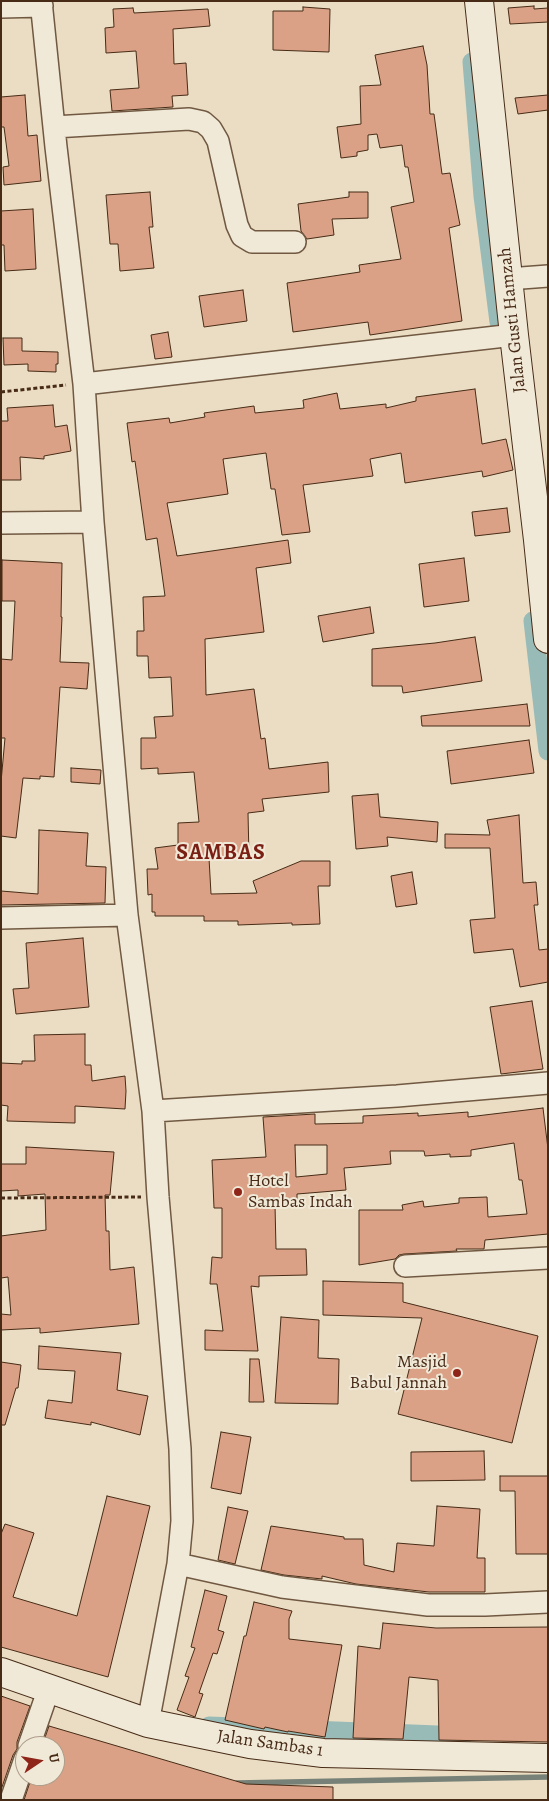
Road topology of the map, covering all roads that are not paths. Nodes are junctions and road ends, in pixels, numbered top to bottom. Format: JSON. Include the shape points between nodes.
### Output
{"nodes":[{"id":1,"x":479,"y":1,"type":"edge"},
{"id":2,"x":42,"y":4,"type":"edge"},
{"id":3,"x":1,"y":7,"type":"edge"},
{"id":4,"x":54,"y":127,"type":"junction"},
{"id":5,"x":295,"y":242,"type":"dead end"},
{"id":6,"x":548,"y":276,"type":"edge"},
{"id":7,"x":508,"y":279,"type":"junction"},
{"id":8,"x":514,"y":335,"type":"junction"},
{"id":9,"x":84,"y":384,"type":"junction"},
{"id":10,"x":93,"y":522,"type":"junction"},
{"id":11,"x":1,"y":523,"type":"edge"},
{"id":12,"x":543,"y":539,"type":"edge"},
{"id":13,"x":548,"y":639,"type":"edge"},
{"id":14,"x":127,"y":915,"type":"junction"},
{"id":15,"x":1,"y":918,"type":"edge"},
{"id":16,"x":548,"y":1083,"type":"edge"},
{"id":17,"x":153,"y":1111,"type":"junction"},
{"id":18,"x":548,"y":1258,"type":"edge"},
{"id":19,"x":405,"y":1266,"type":"dead end"},
{"id":20,"x":178,"y":1564,"type":"junction"},
{"id":21,"x":548,"y":1602,"type":"edge"},
{"id":22,"x":1,"y":1672,"type":"edge"},
{"id":23,"x":49,"y":1688,"type":"junction"},
{"id":24,"x":148,"y":1723,"type":"junction"},
{"id":25,"x":32,"y":1736,"type":"edge"},
{"id":26,"x":548,"y":1758,"type":"edge"},
{"id":27,"x":16,"y":1786,"type":"edge"},
{"id":28,"x":11,"y":1800,"type":"edge"}],
"edges":[{"from":1,"to":7,"type":"street","name":"Jalan Gusti Hamzah"},
{"from":2,"to":3,"type":"street"},
{"from":2,"to":4,"type":"street"},
{"from":4,"to":5,"type":"street","via":[[189,119],[203,122],[218,141],[242,236],[252,242]]},
{"from":4,"to":9,"type":"street"},
{"from":6,"to":7,"type":"street"},
{"from":7,"to":8,"type":"street","name":"Jalan Gusti Hamzah"},
{"from":8,"to":9,"type":"street"},
{"from":8,"to":12,"type":"street","name":"Jalan Gusti Hamzah"},
{"from":9,"to":10,"type":"street"},
{"from":10,"to":11,"type":"street"},
{"from":10,"to":14,"type":"street"},
{"from":12,"to":13,"type":"street","name":"Jalan Gusti Hamzah"},
{"from":14,"to":15,"type":"street"},
{"from":14,"to":17,"type":"street"},
{"from":16,"to":17,"type":"street"},
{"from":17,"to":20,"type":"street","via":[[180,1449],[182,1521]]},
{"from":18,"to":19,"type":"street"},
{"from":20,"to":21,"type":"street","via":[[282,1587],[428,1605]]},
{"from":20,"to":24,"type":"street"},
{"from":22,"to":23,"type":"street","name":"Jalan Sambas 1"},
{"from":23,"to":24,"type":"street","name":"Jalan Sambas 1"},
{"from":23,"to":25,"type":"street"},
{"from":24,"to":26,"type":"street","name":"Jalan Sambas 1","via":[[250,1744],[324,1753]]},
{"from":27,"to":28,"type":"street"}]}
